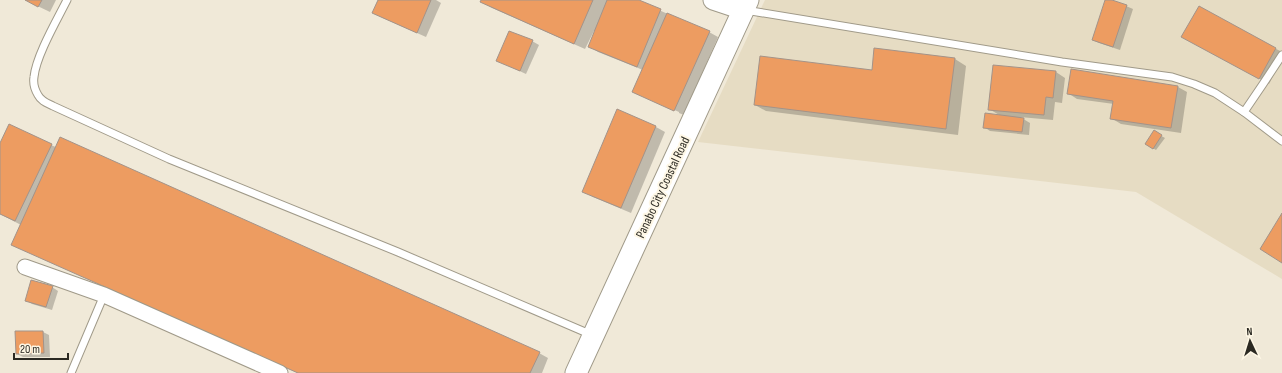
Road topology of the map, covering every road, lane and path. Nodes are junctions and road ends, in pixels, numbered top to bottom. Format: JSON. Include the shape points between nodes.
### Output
{"nodes":[{"id":1,"x":67,"y":0,"type":"edge"},
{"id":2,"x":713,"y":0,"type":"edge"},
{"id":3,"x":745,"y":5,"type":"edge"},
{"id":4,"x":1282,"y":55,"type":"edge"},
{"id":5,"x":1244,"y":112,"type":"junction"},
{"id":6,"x":1282,"y":141,"type":"edge"},
{"id":7,"x":25,"y":267,"type":"dead end"},
{"id":8,"x":104,"y":295,"type":"junction"},
{"id":9,"x":594,"y":336,"type":"junction"},
{"id":10,"x":71,"y":373,"type":"edge"},
{"id":11,"x":280,"y":373,"type":"edge"},
{"id":12,"x":576,"y":373,"type":"edge"}],
"edges":[{"from":1,"to":9,"type":"lane","via":[[35,69],[35,87],[41,100],[169,159],[398,252]]},
{"from":2,"to":3,"type":"street"},
{"from":3,"to":5,"type":"lane","via":[[1055,61],[1172,77],[1215,93]]},
{"from":3,"to":9,"type":"main road","name":"Panabo City Coastal Road"},
{"from":4,"to":5,"type":"lane"},
{"from":5,"to":6,"type":"lane"},
{"from":7,"to":8,"type":"street"},
{"from":8,"to":10,"type":"lane"},
{"from":8,"to":11,"type":"street"},
{"from":9,"to":12,"type":"main road","name":"Panabo City Coastal Road"}]}
